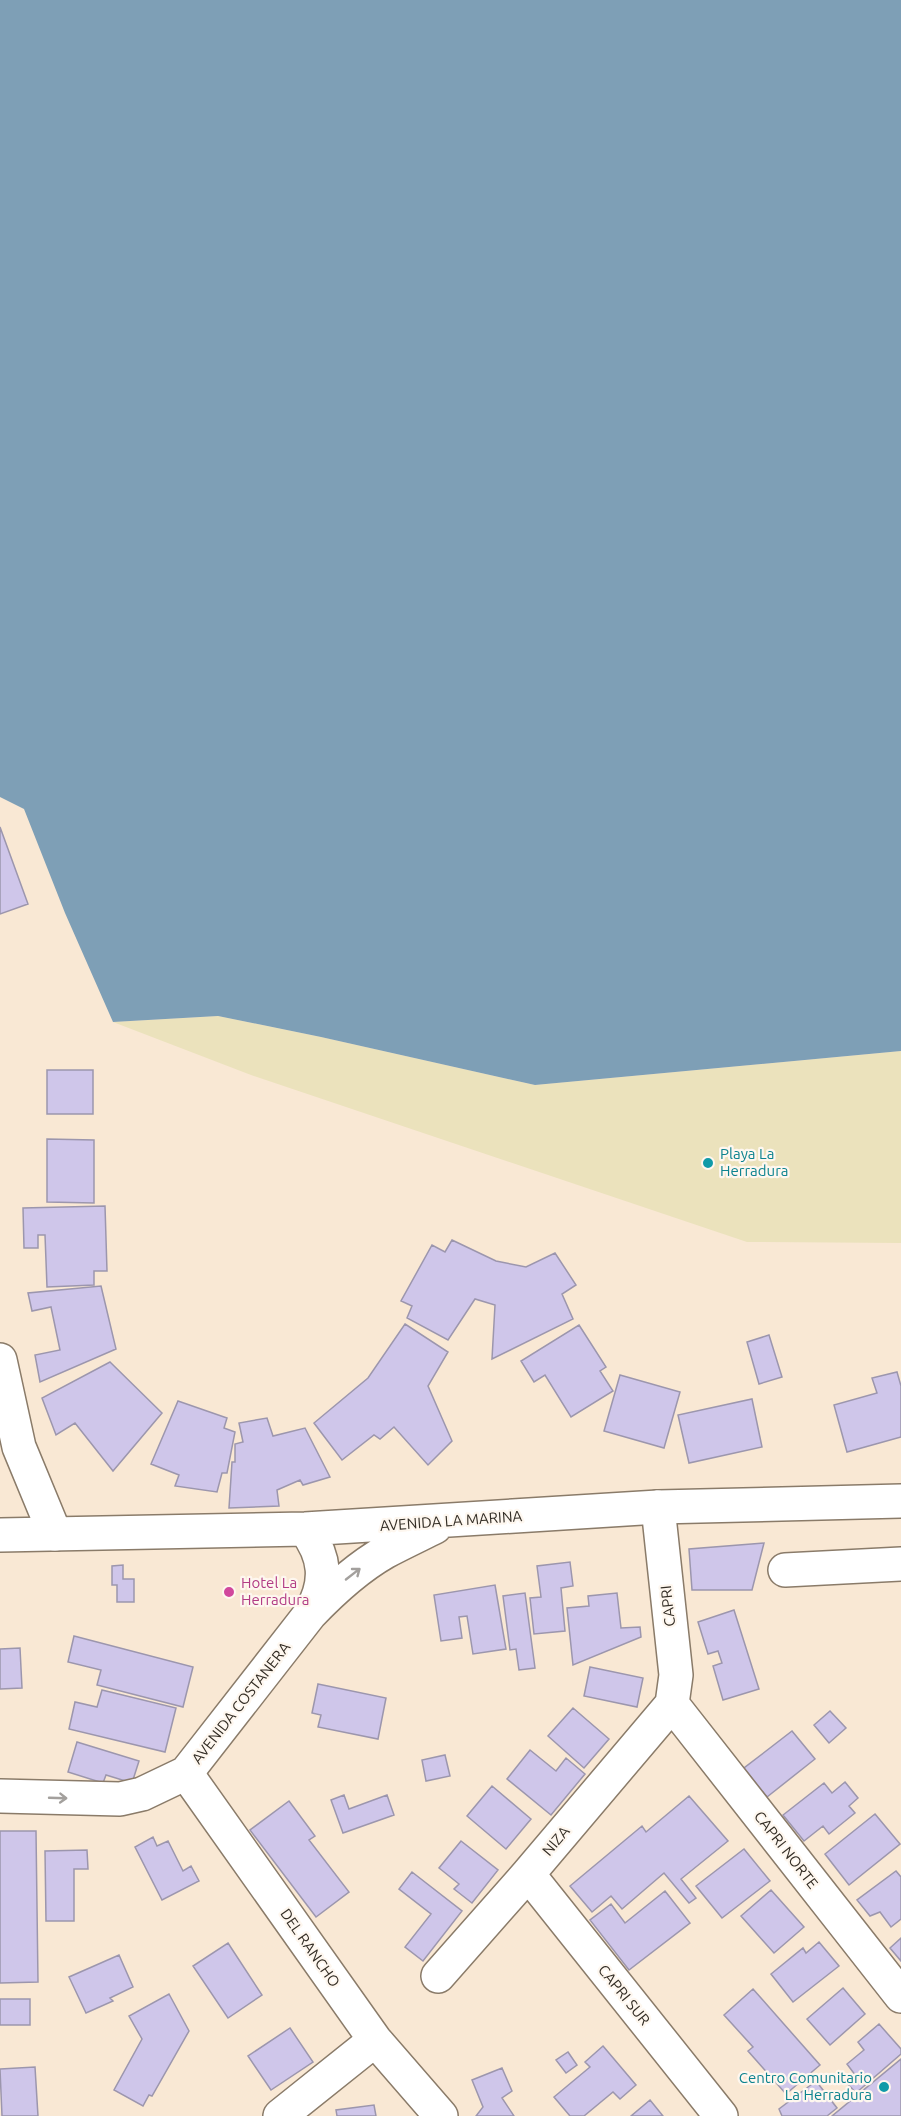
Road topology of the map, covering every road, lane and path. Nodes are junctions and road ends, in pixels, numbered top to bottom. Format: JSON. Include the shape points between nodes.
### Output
{"nodes":[{"id":1,"x":0,"y":1360,"type":"edge"},
{"id":2,"x":901,"y":1501,"type":"edge"},
{"id":3,"x":658,"y":1507,"type":"junction"},
{"id":4,"x":448,"y":1521,"type":"junction"},
{"id":5,"x":305,"y":1529,"type":"junction"},
{"id":6,"x":55,"y":1534,"type":"junction"},
{"id":7,"x":0,"y":1535,"type":"edge"},
{"id":8,"x":901,"y":1564,"type":"edge"},
{"id":9,"x":785,"y":1570,"type":"dead end"},
{"id":10,"x":310,"y":1614,"type":"junction"},
{"id":11,"x":672,"y":1704,"type":"junction"},
{"id":12,"x":186,"y":1773,"type":"junction"},
{"id":13,"x":0,"y":1796,"type":"edge"},
{"id":14,"x":528,"y":1874,"type":"junction"},
{"id":15,"x":438,"y":1976,"type":"dead end"},
{"id":16,"x":901,"y":1996,"type":"edge"},
{"id":17,"x":375,"y":2040,"type":"junction"},
{"id":18,"x":280,"y":2116,"type":"edge"},
{"id":19,"x":440,"y":2116,"type":"edge"},
{"id":20,"x":721,"y":2116,"type":"edge"}],
"edges":[{"from":1,"to":6,"type":"street","via":[[19,1447]]},
{"from":2,"to":3,"type":"street","name":"AVENIDA LA MARINA"},
{"from":3,"to":4,"type":"street","name":"AVENIDA LA MARINA"},
{"from":3,"to":11,"type":"street","name":"CAPRI","via":[[676,1676]]},
{"from":4,"to":5,"type":"street","name":"AVENIDA LA MARINA"},
{"from":10,"to":4,"type":"street","name":"AVENIDA COSTANERA","one_way":true,"via":[[357,1570]]},
{"from":5,"to":6,"type":"street","name":"AVENIDA LA MARINA"},
{"from":5,"to":10,"type":"street","via":[[320,1554],[323,1568],[318,1599]]},
{"from":6,"to":7,"type":"street","name":"AVENIDA LA MARINA"},
{"from":8,"to":9,"type":"street"},
{"from":10,"to":12,"type":"street","name":"AVENIDA COSTANERA"},
{"from":11,"to":14,"type":"street","name":"NIZA"},
{"from":11,"to":16,"type":"street","name":"CAPRI NORTE"},
{"from":13,"to":12,"type":"street","name":"AVENIDA COSTANERA","one_way":true,"via":[[120,1799],[142,1794]]},
{"from":12,"to":17,"type":"street","name":"DEL RANCHO"},
{"from":14,"to":15,"type":"street","name":"NIZA"},
{"from":14,"to":20,"type":"street","name":"CAPRI SUR"},
{"from":17,"to":18,"type":"street"},
{"from":17,"to":19,"type":"street","name":"DEL RANCHO"}]}
